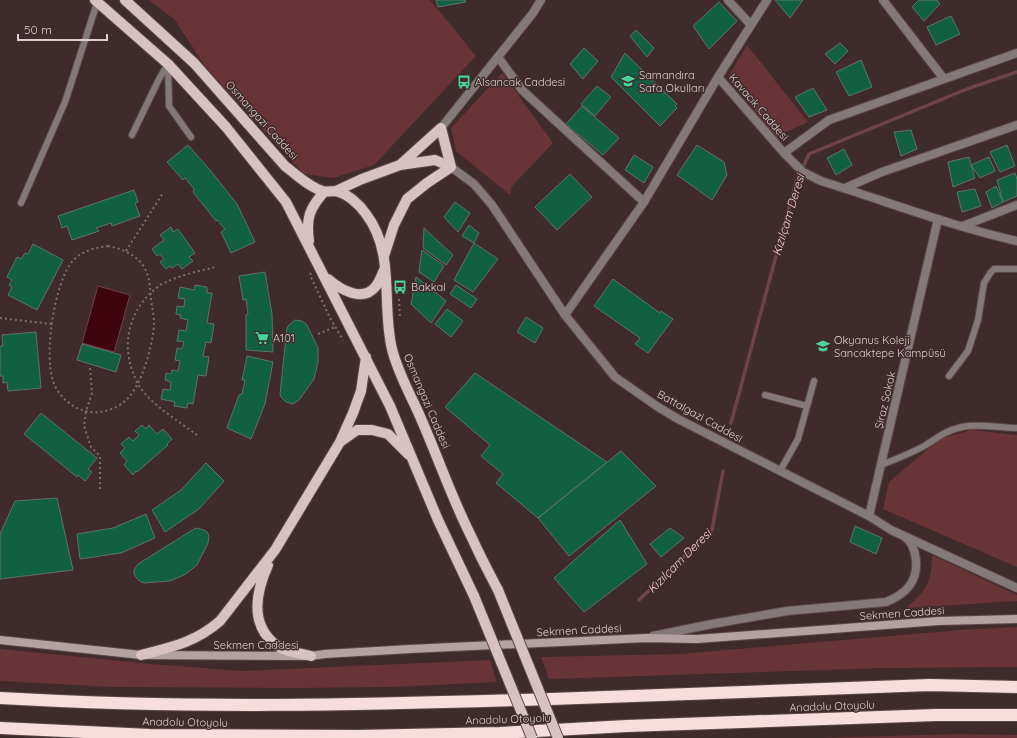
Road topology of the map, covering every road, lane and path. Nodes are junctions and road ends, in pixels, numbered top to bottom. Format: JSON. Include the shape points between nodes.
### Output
{"nodes":[{"id":1,"x":125,"y":0,"type":"edge"},
{"id":2,"x":541,"y":0,"type":"edge"},
{"id":3,"x":728,"y":0,"type":"edge"},
{"id":4,"x":767,"y":0,"type":"edge"},
{"id":5,"x":883,"y":0,"type":"edge"},
{"id":6,"x":96,"y":1,"type":"edge"},
{"id":7,"x":751,"y":25,"type":"junction"},
{"id":8,"x":1017,"y":52,"type":"edge"},
{"id":9,"x":498,"y":57,"type":"junction"},
{"id":10,"x":168,"y":64,"type":"junction"},
{"id":11,"x":718,"y":77,"type":"junction"},
{"id":12,"x":944,"y":79,"type":"junction"},
{"id":13,"x":1017,"y":125,"type":"edge"},
{"id":14,"x":441,"y":128,"type":"junction"},
{"id":15,"x":132,"y":135,"type":"dead end"},
{"id":16,"x":191,"y":137,"type":"dead end"},
{"id":17,"x":784,"y":153,"type":"junction"},
{"id":18,"x":400,"y":165,"type":"junction"},
{"id":19,"x":451,"y":167,"type":"junction"},
{"id":20,"x":845,"y":188,"type":"junction"},
{"id":21,"x":336,"y":191,"type":"junction"},
{"id":22,"x":324,"y":192,"type":"junction"},
{"id":23,"x":163,"y":193,"type":"dead end"},
{"id":24,"x":644,"y":202,"type":"junction"},
{"id":25,"x":21,"y":203,"type":"dead end"},
{"id":26,"x":1017,"y":205,"type":"edge"},
{"id":27,"x":938,"y":219,"type":"junction"},
{"id":28,"x":963,"y":226,"type":"junction"},
{"id":29,"x":1017,"y":241,"type":"edge"},
{"id":30,"x":126,"y":251,"type":"junction"},
{"id":31,"x":384,"y":256,"type":"junction"},
{"id":32,"x":316,"y":259,"type":"junction"},
{"id":33,"x":216,"y":266,"type":"dead end"},
{"id":34,"x":384,"y":268,"type":"junction"},
{"id":35,"x":1017,"y":269,"type":"edge"},
{"id":36,"x":323,"y":275,"type":"junction"},
{"id":37,"x":151,"y":293,"type":"junction"},
{"id":38,"x":565,"y":315,"type":"junction"},
{"id":39,"x":0,"y":318,"type":"edge"},
{"id":40,"x":52,"y":324,"type":"junction"},
{"id":41,"x":335,"y":327,"type":"dead end"},
{"id":42,"x":318,"y":334,"type":"dead end"},
{"id":43,"x":366,"y":357,"type":"junction"},
{"id":44,"x":90,"y":368,"type":"dead end"},
{"id":45,"x":949,"y":376,"type":"dead end"},
{"id":46,"x":814,"y":381,"type":"dead end"},
{"id":47,"x":138,"y":383,"type":"junction"},
{"id":48,"x":765,"y":395,"type":"dead end"},
{"id":49,"x":807,"y":406,"type":"junction"},
{"id":50,"x":86,"y":411,"type":"junction"},
{"id":51,"x":1017,"y":428,"type":"edge"},
{"id":52,"x":197,"y":435,"type":"dead end"},
{"id":53,"x":340,"y":442,"type":"junction"},
{"id":54,"x":413,"y":459,"type":"junction"},
{"id":55,"x":881,"y":465,"type":"junction"},
{"id":56,"x":780,"y":471,"type":"junction"},
{"id":57,"x":100,"y":489,"type":"dead end"},
{"id":58,"x":869,"y":516,"type":"junction"},
{"id":59,"x":891,"y":530,"type":"junction"},
{"id":60,"x":275,"y":550,"type":"junction"},
{"id":61,"x":1017,"y":588,"type":"edge"},
{"id":62,"x":1017,"y":619,"type":"edge"},
{"id":63,"x":646,"y":638,"type":"junction"},
{"id":64,"x":0,"y":640,"type":"edge"},
{"id":65,"x":141,"y":655,"type":"junction"},
{"id":66,"x":311,"y":656,"type":"junction"},
{"id":67,"x":1017,"y":687,"type":"edge"},
{"id":68,"x":0,"y":698,"type":"edge"},
{"id":69,"x":1017,"y":715,"type":"edge"},
{"id":70,"x":0,"y":728,"type":"edge"},
{"id":71,"x":532,"y":738,"type":"edge"},
{"id":72,"x":558,"y":738,"type":"edge"}],
"edges":[{"from":1,"to":22,"type":"main road","name":"Osmangazi Caddesi","via":[[194,63],[285,166],[302,180]]},
{"from":2,"to":9,"type":"street"},
{"from":3,"to":7,"type":"street"},
{"from":4,"to":7,"type":"street"},
{"from":5,"to":12,"type":"street"},
{"from":6,"to":10,"type":"main road"},
{"from":6,"to":25,"type":"lane","via":[[65,102]]},
{"from":7,"to":11,"type":"street"},
{"from":8,"to":12,"type":"street"},
{"from":9,"to":14,"type":"street"},
{"from":9,"to":24,"type":"street","via":[[522,90]]},
{"from":10,"to":15,"type":"lane","via":[[158,79]]},
{"from":10,"to":16,"type":"lane","via":[[169,106]]},
{"from":10,"to":32,"type":"main road","via":[[226,127],[286,202]]},
{"from":11,"to":17,"type":"street","name":"Kavacık Caddesi"},
{"from":11,"to":24,"type":"street"},
{"from":12,"to":17,"type":"street","via":[[829,120]]},
{"from":13,"to":20,"type":"street","via":[[882,172]]},
{"from":14,"to":18,"type":"main road"},
{"from":14,"to":19,"type":"main road"},
{"from":17,"to":20,"type":"street","name":"Kavacık Caddesi","via":[[803,172],[821,181]]},
{"from":18,"to":19,"type":"main road","via":[[435,160]]},
{"from":18,"to":21,"type":"main road"},
{"from":19,"to":31,"type":"main road","via":[[407,199],[394,225]]},
{"from":19,"to":38,"type":"street","name":"Battalgazi Caddesi","via":[[474,184],[492,205]]},
{"from":20,"to":27,"type":"street"},
{"from":21,"to":22,"type":"main road"},
{"from":21,"to":31,"type":"main road","name":"Osmangazi Caddesi","via":[[354,200],[367,214],[377,233]]},
{"from":22,"to":32,"type":"main road","via":[[309,212],[309,240]]},
{"from":23,"to":30,"type":"path"},
{"from":24,"to":38,"type":"street"},
{"from":26,"to":28,"type":"street"},
{"from":27,"to":28,"type":"street"},
{"from":27,"to":55,"type":"street","name":"Şiraz Sokak"},
{"from":28,"to":29,"type":"street"},
{"from":30,"to":37,"type":"path","via":[[144,266]]},
{"from":30,"to":40,"type":"path","via":[[108,246],[94,248],[71,263],[58,293]]},
{"from":31,"to":34,"type":"main road","name":"Osmangazi Caddesi"},
{"from":32,"to":36,"type":"main road"},
{"from":33,"to":37,"type":"path","via":[[163,283]]},
{"from":34,"to":36,"type":"main road","via":[[376,286],[369,292],[356,295],[339,288]]},
{"from":34,"to":72,"type":"main road","name":"Osmangazi Caddesi","bridge":true,"via":[[388,291],[388,326],[397,364],[471,537],[498,590]]},
{"from":35,"to":45,"type":"lane","via":[[994,270],[984,283],[971,344]]},
{"from":36,"to":43,"type":"main road"},
{"from":37,"to":47,"type":"path","via":[[154,323],[148,358]]},
{"from":37,"to":47,"type":"path","via":[[132,318],[127,341],[129,364]]},
{"from":38,"to":56,"type":"street","name":"Battalgazi Caddesi","via":[[615,377],[678,419]]},
{"from":39,"to":40,"type":"path"},
{"from":40,"to":50,"type":"path","via":[[50,345],[53,381],[60,395],[72,405]]},
{"from":41,"to":42,"type":"path"},
{"from":43,"to":53,"type":"main road","via":[[361,391]]},
{"from":43,"to":54,"type":"main road"},
{"from":44,"to":50,"type":"path","via":[[92,393]]},
{"from":46,"to":49,"type":"lane"},
{"from":47,"to":50,"type":"path","via":[[129,398],[116,407],[101,412]]},
{"from":47,"to":52,"type":"path","via":[[155,403]]},
{"from":48,"to":49,"type":"lane"},
{"from":49,"to":56,"type":"lane","via":[[798,439]]},
{"from":50,"to":57,"type":"path","via":[[84,426],[91,446],[100,456]]},
{"from":51,"to":55,"type":"lane","via":[[962,427],[941,434],[908,454]]},
{"from":53,"to":54,"type":"main road","via":[[357,430],[372,430],[388,434]]},
{"from":53,"to":60,"type":"main road"},
{"from":54,"to":71,"type":"main road","bridge":true,"via":[[474,596]]},
{"from":55,"to":58,"type":"street","name":"Şiraz Sokak"},
{"from":56,"to":58,"type":"street","name":"Battalgazi Caddesi"},
{"from":58,"to":59,"type":"street","name":"Battalgazi Caddesi"},
{"from":59,"to":61,"type":"street","name":"Battalgazi Caddesi"},
{"from":59,"to":63,"type":"street","via":[[908,539],[915,552],[917,566],[915,578],[899,597],[886,602],[787,611]]},
{"from":60,"to":65,"type":"main road","via":[[220,621],[209,630],[193,640]]},
{"from":60,"to":66,"type":"main road","via":[[258,590],[256,603],[262,627],[276,645]]},
{"from":62,"to":63,"type":"main road","name":"Sekmen Caddesi","via":[[939,621],[697,639]]},
{"from":63,"to":66,"type":"main road","name":"Sekmen Caddesi"},
{"from":64,"to":65,"type":"main road","name":"Sekmen Caddesi"},
{"from":65,"to":66,"type":"main road","name":"Sekmen Caddesi"},
{"from":67,"to":68,"type":"highway","name":"Anadolu Otoyolu","via":[[930,685],[362,704],[237,705]]},
{"from":69,"to":70,"type":"highway","name":"Anadolu Otoyolu","via":[[936,715],[366,736],[150,735]]}]}
